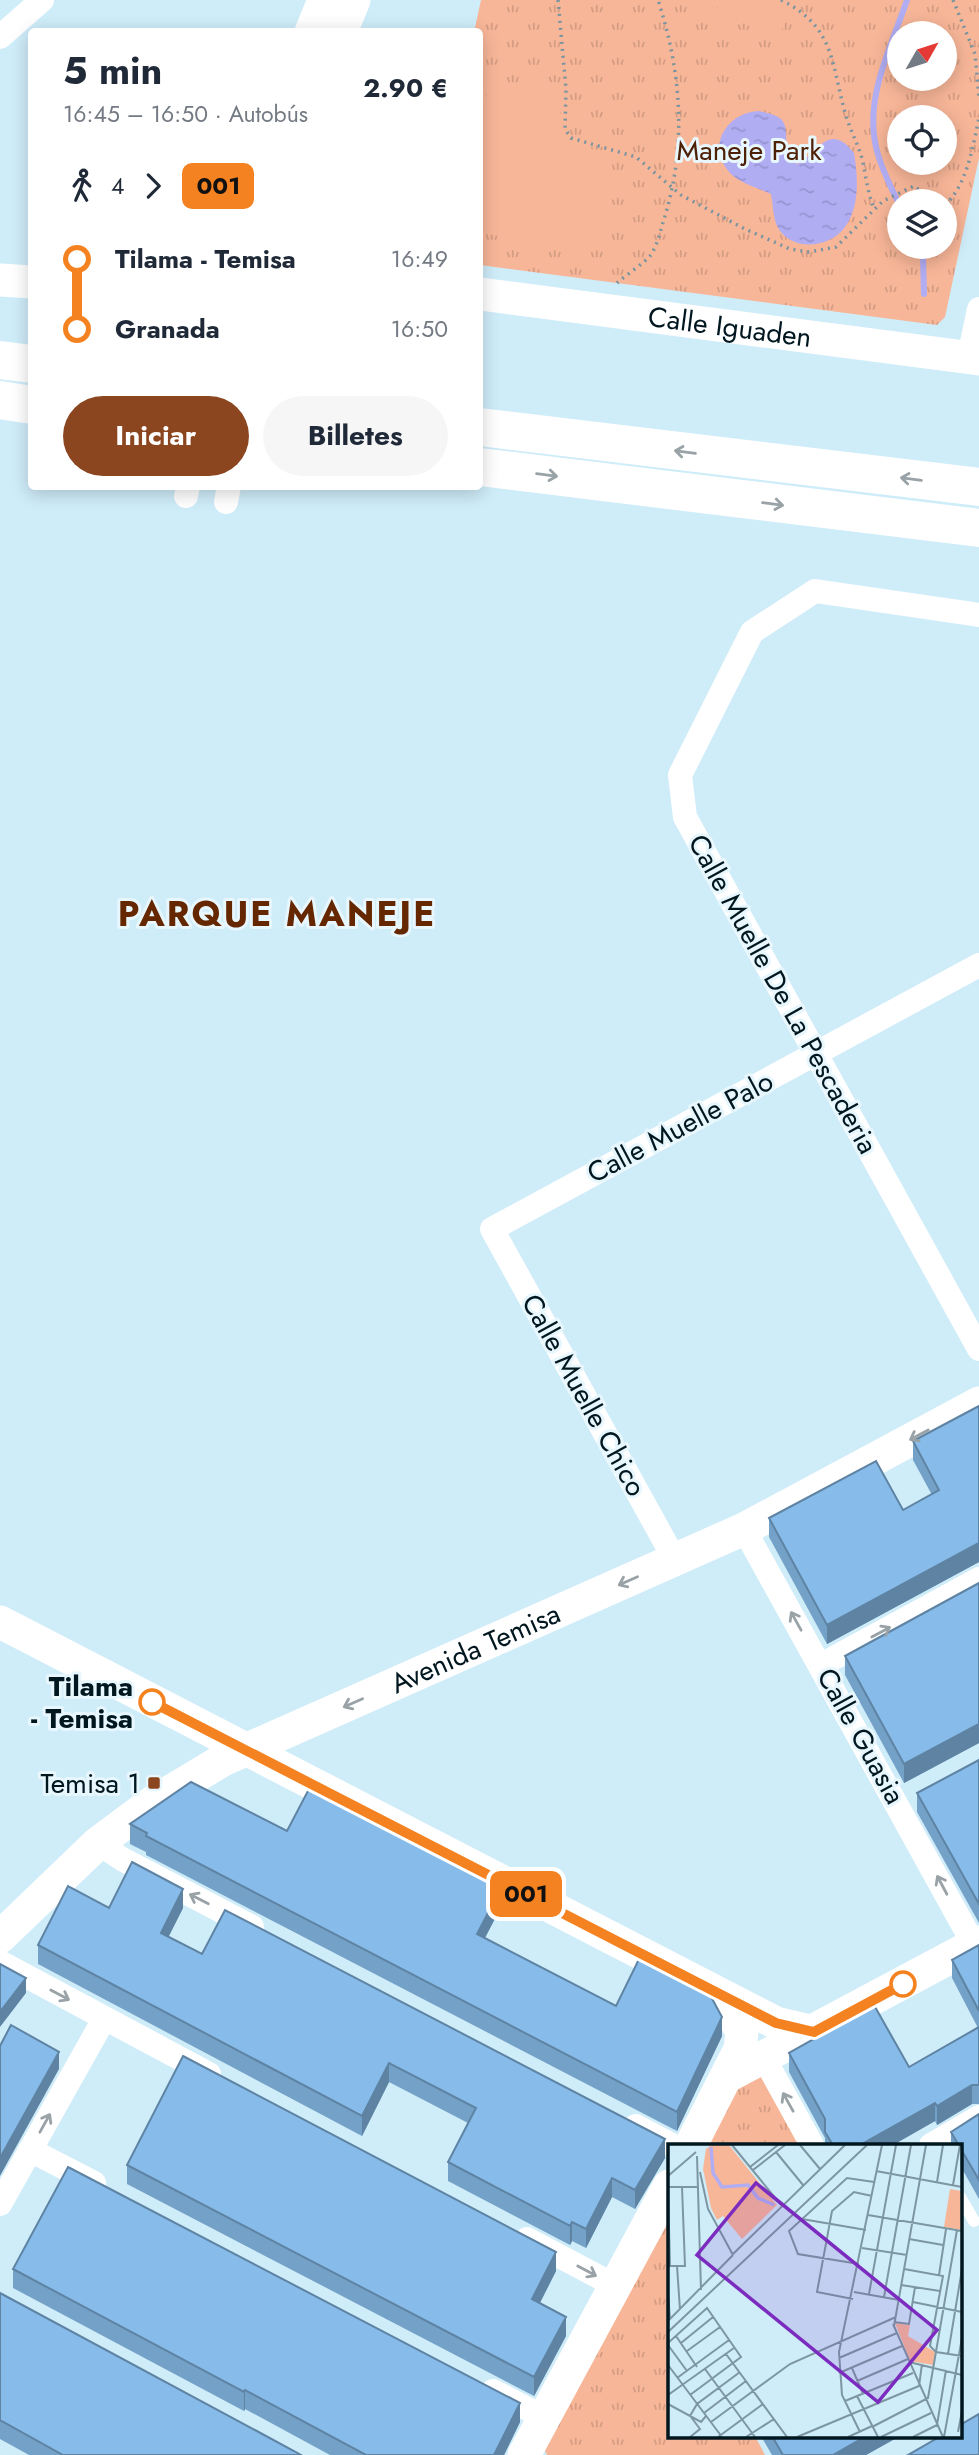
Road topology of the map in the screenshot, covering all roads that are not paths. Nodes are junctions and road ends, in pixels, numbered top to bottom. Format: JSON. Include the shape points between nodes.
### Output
{"nodes":[{"id":1,"x":42,"y":0,"type":"edge"},
{"id":2,"x":324,"y":0,"type":"edge"},
{"id":3,"x":354,"y":0,"type":"edge"},
{"id":4,"x":313,"y":28,"type":"edge"},
{"id":5,"x":343,"y":28,"type":"edge"},
{"id":6,"x":0,"y":37,"type":"edge"},
{"id":7,"x":0,"y":280,"type":"edge"},
{"id":8,"x":28,"y":282,"type":"edge"},
{"id":9,"x":483,"y":294,"type":"edge"},
{"id":10,"x":979,"y":309,"type":"edge"},
{"id":11,"x":974,"y":358,"type":"edge"},
{"id":12,"x":0,"y":360,"type":"edge"},
{"id":13,"x":28,"y":364,"type":"edge"},
{"id":14,"x":0,"y":400,"type":"edge"},
{"id":15,"x":28,"y":404,"type":"edge"},
{"id":16,"x":483,"y":428,"type":"edge"},
{"id":17,"x":483,"y":467,"type":"edge"},
{"id":18,"x":979,"y":487,"type":"edge"},
{"id":19,"x":979,"y":528,"type":"edge"},
{"id":20,"x":979,"y":615,"type":"edge"},
{"id":21,"x":979,"y":965,"type":"edge"},
{"id":22,"x":817,"y":1053,"type":"junction"},
{"id":23,"x":492,"y":1229,"type":"joint"},
{"id":24,"x":979,"y":1349,"type":"edge"},
{"id":25,"x":979,"y":1403,"type":"edge"},
{"id":26,"x":744,"y":1529,"type":"junction"},
{"id":27,"x":675,"y":1560,"type":"junction"},
{"id":28,"x":979,"y":1579,"type":"edge"},
{"id":29,"x":0,"y":1622,"type":"edge"},
{"id":30,"x":821,"y":1665,"type":"junction"},
{"id":31,"x":236,"y":1744,"type":"junction"},
{"id":32,"x":922,"y":1792,"type":"edge"},
{"id":33,"x":899,"y":1805,"type":"junction"},
{"id":34,"x":98,"y":1843,"type":"junction"},
{"id":35,"x":0,"y":1912,"type":"edge"},
{"id":36,"x":269,"y":1935,"type":"edge"},
{"id":37,"x":0,"y":1937,"type":"edge"},
{"id":38,"x":976,"y":1944,"type":"edge"},
{"id":39,"x":0,"y":1962,"type":"edge"},
{"id":40,"x":722,"y":1996,"type":"junction"},
{"id":41,"x":104,"y":2019,"type":"junction"},
{"id":42,"x":814,"y":2032,"type":"junction"},
{"id":43,"x":764,"y":2058,"type":"junction"},
{"id":44,"x":728,"y":2076,"type":"junction"},
{"id":45,"x":226,"y":2082,"type":"edge"},
{"id":46,"x":611,"y":2113,"type":"edge"},
{"id":47,"x":979,"y":2117,"type":"edge"},
{"id":48,"x":670,"y":2144,"type":"edge"},
{"id":49,"x":692,"y":2144,"type":"edge"},
{"id":50,"x":811,"y":2144,"type":"edge"},
{"id":51,"x":933,"y":2144,"type":"edge"},
{"id":52,"x":30,"y":2150,"type":"junction"},
{"id":53,"x":668,"y":2188,"type":"edge"},
{"id":54,"x":116,"y":2195,"type":"edge"},
{"id":55,"x":962,"y":2200,"type":"edge"},
{"id":56,"x":0,"y":2204,"type":"edge"},
{"id":57,"x":974,"y":2221,"type":"dead end"},
{"id":58,"x":506,"y":2228,"type":"edge"},
{"id":59,"x":616,"y":2286,"type":"junction"},
{"id":60,"x":471,"y":2380,"type":"edge"},
{"id":61,"x":534,"y":2443,"type":"edge"}],
"edges":[{"from":1,"to":6,"type":"street"},
{"from":2,"to":4,"type":"street"},
{"from":3,"to":5,"type":"street"},
{"from":7,"to":8,"type":"street"},
{"from":9,"to":11,"type":"street","name":"Calle Iguaden"},
{"from":10,"to":11,"type":"street"},
{"from":12,"to":13,"type":"highway"},
{"from":14,"to":15,"type":"highway"},
{"from":18,"to":16,"type":"highway","one_way":true},
{"from":17,"to":19,"type":"highway","one_way":true},
{"from":20,"to":22,"type":"street","name":"Calle Muelle De La Pescaderia","via":[[816,591],[752,632],[680,775],[685,817]]},
{"from":21,"to":22,"type":"street","name":"Calle Muelle Palo"},
{"from":22,"to":23,"type":"street","name":"Calle Muelle Palo"},
{"from":22,"to":24,"type":"street","name":"Calle Muelle De La Pescaderia"},
{"from":23,"to":27,"type":"street","name":"Calle Muelle Chico"},
{"from":25,"to":26,"type":"street","name":"Avenida Temisa","one_way":true},
{"from":26,"to":27,"type":"street","name":"Avenida Temisa"},
{"from":30,"to":26,"type":"street","name":"Calle Guasia","one_way":true},
{"from":27,"to":31,"type":"street","name":"Avenida Temisa","one_way":true},
{"from":30,"to":28,"type":"street","one_way":true},
{"from":29,"to":31,"type":"street"},
{"from":30,"to":33,"type":"street","name":"Calle Guasia"},
{"from":31,"to":34,"type":"street","name":"Avenida Temisa"},
{"from":31,"to":35,"type":"street","name":"Avenida Temisa","via":[[105,1813]]},
{"from":31,"to":40,"type":"street"},
{"from":32,"to":33,"type":"street"},
{"from":38,"to":33,"type":"street","name":"Calle Guasia","one_way":true},
{"from":36,"to":34,"type":"street","one_way":true},
{"from":34,"to":37,"type":"street","name":"Avenida Temisa"},
{"from":38,"to":42,"type":"street"},
{"from":39,"to":41,"type":"street","one_way":true},
{"from":40,"to":42,"type":"street","via":[[776,2023]]},
{"from":40,"to":44,"type":"street","via":[[742,2032]]},
{"from":41,"to":45,"type":"street"},
{"from":52,"to":41,"type":"street","one_way":true},
{"from":42,"to":43,"type":"street"},
{"from":43,"to":44,"type":"street"},
{"from":50,"to":43,"type":"street","one_way":true},
{"from":44,"to":49,"type":"street"},
{"from":46,"to":48,"type":"street"},
{"from":47,"to":51,"type":"street"},
{"from":52,"to":54,"type":"street"},
{"from":52,"to":56,"type":"street"},
{"from":53,"to":59,"type":"street"},
{"from":55,"to":57,"type":"lane"},
{"from":58,"to":59,"type":"street","one_way":true},
{"from":59,"to":61,"type":"street"},
{"from":60,"to":61,"type":"street"}]}
